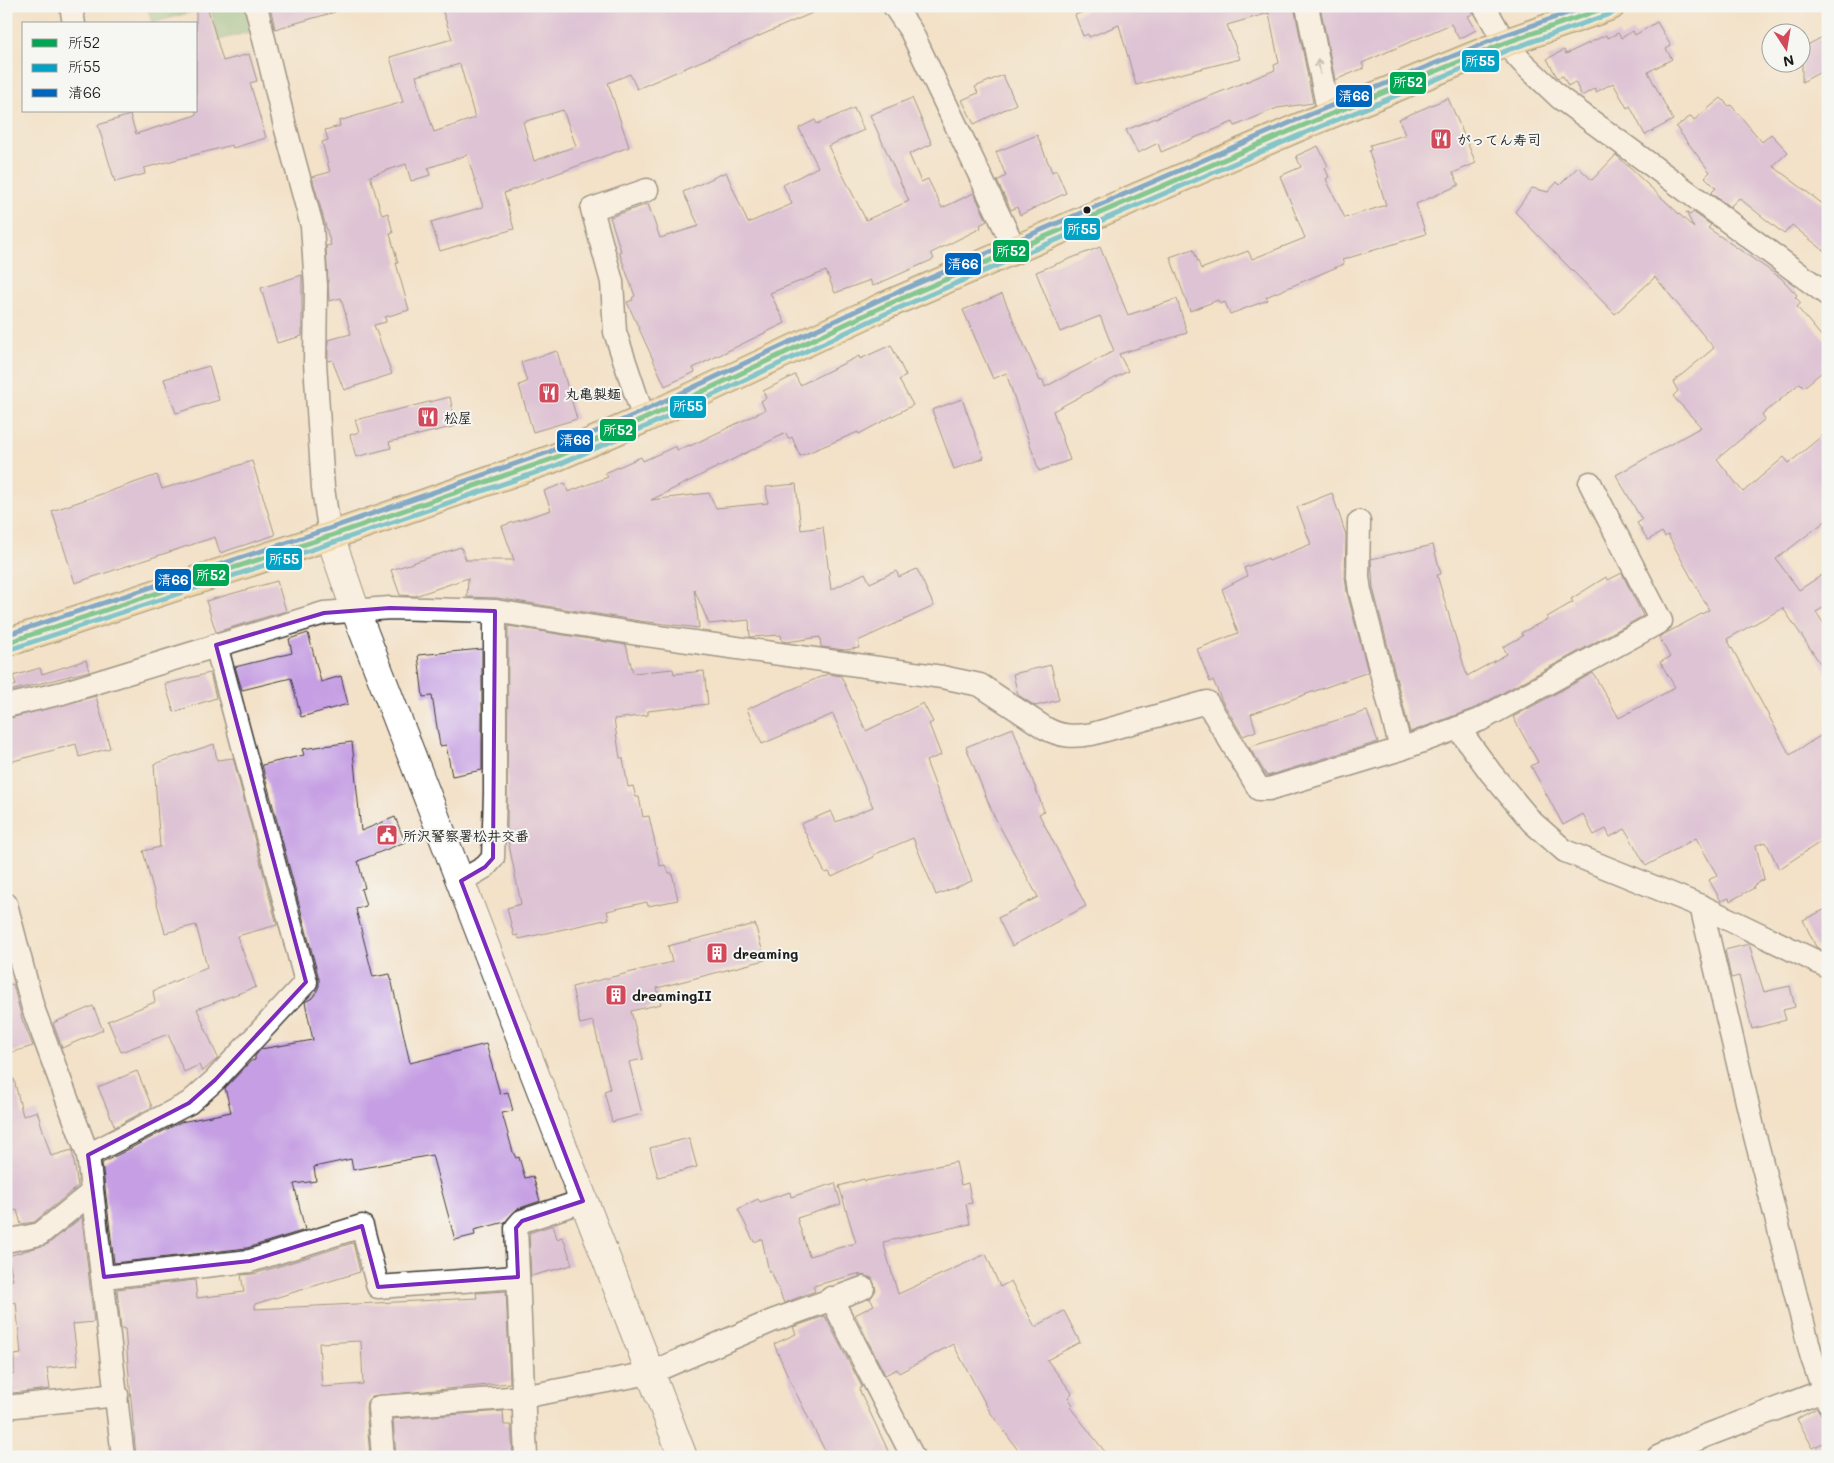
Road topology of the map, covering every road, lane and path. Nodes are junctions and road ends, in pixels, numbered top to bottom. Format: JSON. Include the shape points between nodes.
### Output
{"nodes":[{"id":1,"x":72,"y":6,"type":"edge"},
{"id":2,"x":256,"y":6,"type":"edge"},
{"id":3,"x":1307,"y":6,"type":"edge"},
{"id":4,"x":1484,"y":6,"type":"edge"},
{"id":5,"x":1611,"y":6,"type":"edge"},
{"id":6,"x":903,"y":9,"type":"edge"},
{"id":7,"x":74,"y":22,"type":"edge"},
{"id":8,"x":1505,"y":43,"type":"junction"},
{"id":9,"x":1328,"y":115,"type":"junction"},
{"id":10,"x":646,"y":190,"type":"dead end"},
{"id":11,"x":1015,"y":249,"type":"junction"},
{"id":12,"x":1828,"y":295,"type":"edge"},
{"id":13,"x":644,"y":419,"type":"junction"},
{"id":14,"x":1590,"y":482,"type":"dead end"},
{"id":15,"x":1359,"y":522,"type":"dead end"},
{"id":16,"x":330,"y":536,"type":"junction"},
{"id":17,"x":495,"y":611,"type":"junction"},
{"id":18,"x":356,"y":612,"type":"junction"},
{"id":19,"x":6,"y":643,"type":"edge"},
{"id":20,"x":216,"y":646,"type":"junction"},
{"id":21,"x":6,"y":706,"type":"edge"},
{"id":22,"x":1458,"y":728,"type":"junction"},
{"id":23,"x":1401,"y":749,"type":"junction"},
{"id":24,"x":461,"y":881,"type":"junction"},
{"id":25,"x":6,"y":904,"type":"edge"},
{"id":26,"x":1701,"y":906,"type":"junction"},
{"id":27,"x":1828,"y":967,"type":"edge"},
{"id":28,"x":88,"y":1155,"type":"junction"},
{"id":29,"x":91,"y":1193,"type":"junction"},
{"id":30,"x":583,"y":1201,"type":"junction"},
{"id":31,"x":6,"y":1241,"type":"edge"},
{"id":32,"x":518,"y":1276,"type":"junction"},
{"id":33,"x":104,"y":1277,"type":"junction"},
{"id":34,"x":863,"y":1288,"type":"dead end"},
{"id":35,"x":831,"y":1298,"type":"junction"},
{"id":36,"x":650,"y":1373,"type":"junction"},
{"id":37,"x":117,"y":1395,"type":"junction"},
{"id":38,"x":522,"y":1397,"type":"junction"},
{"id":39,"x":1825,"y":1397,"type":"edge"},
{"id":40,"x":6,"y":1407,"type":"edge"},
{"id":41,"x":123,"y":1457,"type":"edge"},
{"id":42,"x":383,"y":1457,"type":"edge"},
{"id":43,"x":526,"y":1457,"type":"edge"},
{"id":44,"x":683,"y":1457,"type":"edge"},
{"id":45,"x":913,"y":1457,"type":"edge"},
{"id":46,"x":1658,"y":1457,"type":"edge"}],
"edges":[{"from":1,"to":7,"type":"street"},
{"from":2,"to":16,"type":"street","via":[[312,226],[316,286],[315,362],[323,488]]},
{"from":9,"to":3,"type":"street","one_way":true},
{"from":4,"to":8,"type":"street"},
{"from":5,"to":8,"type":"main road"},
{"from":6,"to":11,"type":"street"},
{"from":8,"to":9,"type":"main road"},
{"from":8,"to":12,"type":"street","via":[[1560,98]]},
{"from":9,"to":11,"type":"main road"},
{"from":10,"to":13,"type":"street","via":[[592,209],[612,282],[615,332]]},
{"from":11,"to":13,"type":"main road","via":[[882,307]]},
{"from":13,"to":16,"type":"main road","via":[[552,459]]},
{"from":14,"to":22,"type":"street","via":[[1661,621],[1480,720]]},
{"from":15,"to":23,"type":"street","via":[[1360,591]]},
{"from":16,"to":18,"type":"street"},
{"from":16,"to":19,"type":"main road"},
{"from":17,"to":18,"type":"street","via":[[390,608]]},
{"from":17,"to":23,"type":"street","via":[[980,685],[1056,734],[1073,737],[1207,702],[1259,789],[1269,789]]},
{"from":17,"to":24,"type":"street","via":[[493,858],[485,867]]},
{"from":18,"to":20,"type":"street","via":[[324,613]]},
{"from":18,"to":24,"type":"street"},
{"from":20,"to":21,"type":"street","via":[[62,693]]},
{"from":20,"to":28,"type":"street","via":[[306,982],[215,1080],[189,1103]]},
{"from":22,"to":23,"type":"street"},
{"from":22,"to":26,"type":"street","via":[[1532,822],[1565,851]]},
{"from":24,"to":30,"type":"street"},
{"from":25,"to":28,"type":"street","via":[[33,1008]]},
{"from":26,"to":27,"type":"street"},
{"from":26,"to":39,"type":"street","via":[[1755,1136]]},
{"from":28,"to":29,"type":"street"},
{"from":29,"to":31,"type":"street","via":[[40,1234]]},
{"from":29,"to":33,"type":"street"},
{"from":30,"to":32,"type":"street","via":[[522,1220],[516,1228]]},
{"from":30,"to":36,"type":"street"},
{"from":32,"to":33,"type":"street","via":[[378,1287],[362,1226],[250,1261]]},
{"from":32,"to":38,"type":"street"},
{"from":33,"to":37,"type":"street"},
{"from":34,"to":35,"type":"street"},
{"from":35,"to":36,"type":"street"},
{"from":35,"to":45,"type":"street"},
{"from":36,"to":38,"type":"street"},
{"from":36,"to":44,"type":"street"},
{"from":37,"to":40,"type":"street"},
{"from":37,"to":41,"type":"street"},
{"from":38,"to":42,"type":"street","via":[[380,1407]]},
{"from":38,"to":43,"type":"street"},
{"from":39,"to":46,"type":"street","via":[[1705,1436]]}]}
